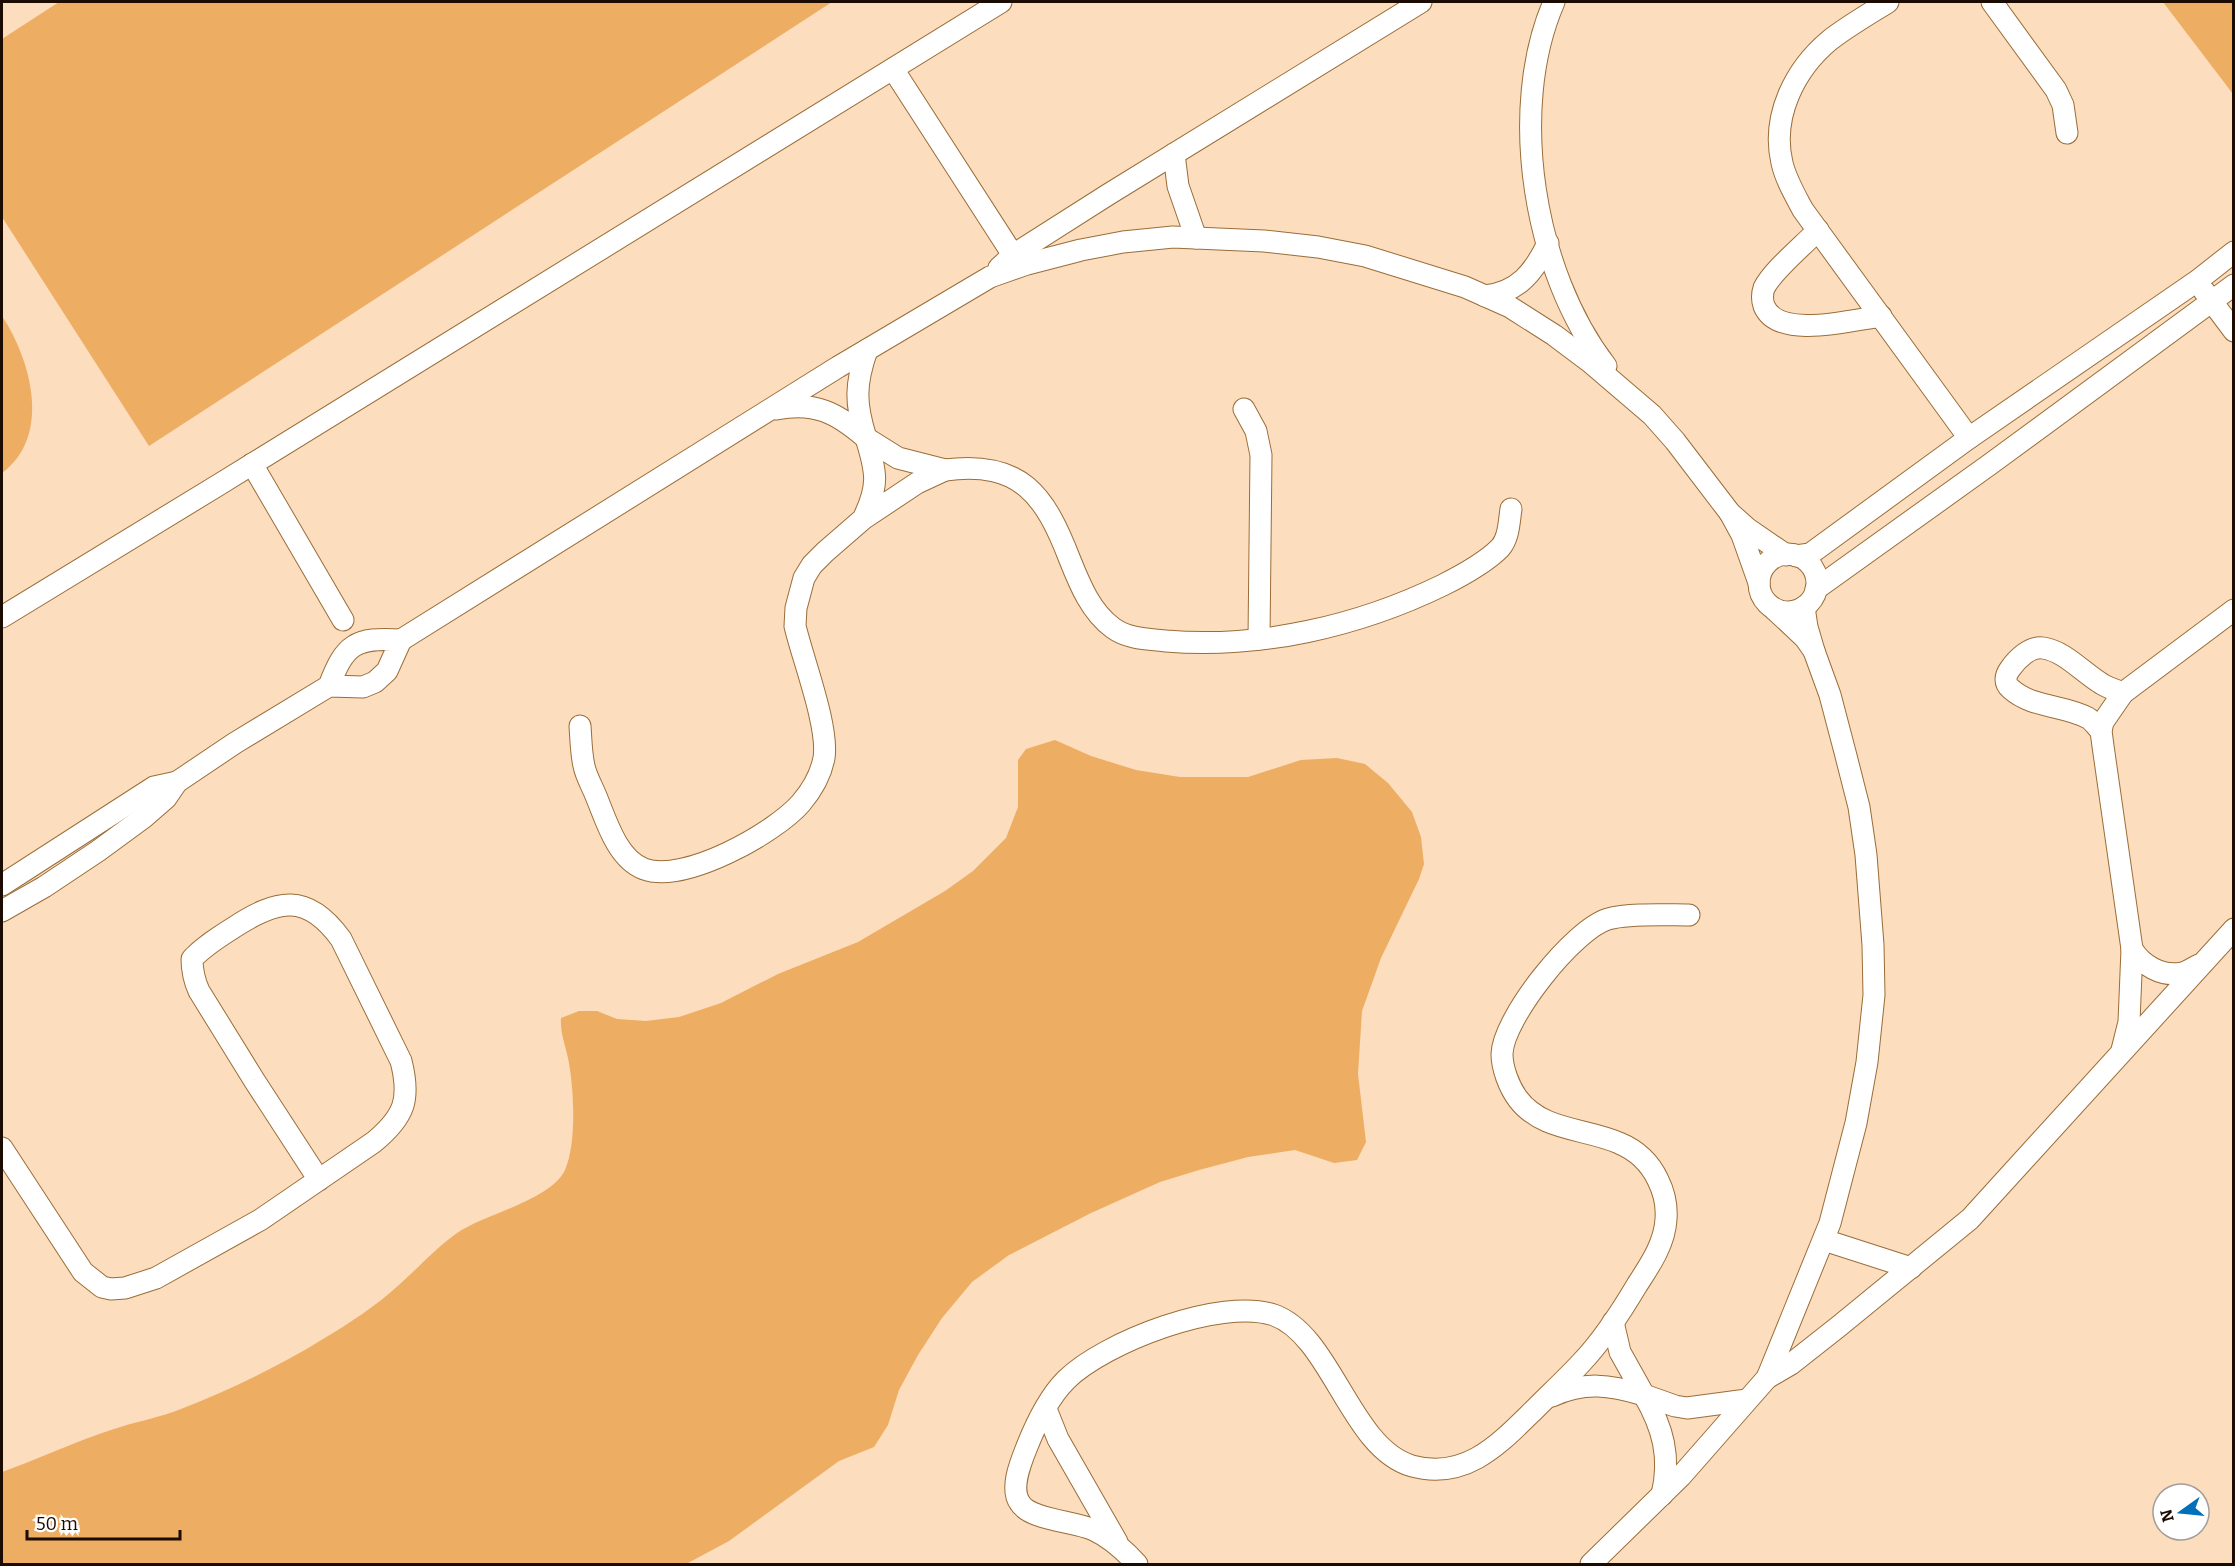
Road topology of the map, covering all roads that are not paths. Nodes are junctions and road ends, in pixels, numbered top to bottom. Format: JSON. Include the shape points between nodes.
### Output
{"nodes":[{"id":1,"x":1001,"y":2,"type":"edge"},
{"id":2,"x":1421,"y":2,"type":"edge"},
{"id":3,"x":1554,"y":2,"type":"edge"},
{"id":4,"x":1888,"y":2,"type":"edge"},
{"id":5,"x":1992,"y":2,"type":"edge"},
{"id":6,"x":893,"y":69,"type":"junction"},
{"id":7,"x":2067,"y":133,"type":"dead end"},
{"id":8,"x":1174,"y":154,"type":"junction"},
{"id":9,"x":1818,"y":231,"type":"junction"},
{"id":10,"x":1196,"y":238,"type":"junction"},
{"id":11,"x":1548,"y":243,"type":"junction"},
{"id":12,"x":2234,"y":252,"type":"edge"},
{"id":13,"x":1020,"y":260,"type":"junction"},
{"id":14,"x":2197,"y":281,"type":"junction"},
{"id":15,"x":2234,"y":285,"type":"edge"},
{"id":16,"x":1485,"y":296,"type":"junction"},
{"id":17,"x":2212,"y":302,"type":"junction"},
{"id":18,"x":1881,"y":316,"type":"junction"},
{"id":19,"x":2234,"y":332,"type":"edge"},
{"id":20,"x":867,"y":350,"type":"junction"},
{"id":21,"x":1626,"y":392,"type":"junction"},
{"id":22,"x":1244,"y":409,"type":"dead end"},
{"id":23,"x":770,"y":410,"type":"junction"},
{"id":24,"x":866,"y":438,"type":"junction"},
{"id":25,"x":1970,"y":438,"type":"junction"},
{"id":26,"x":252,"y":464,"type":"junction"},
{"id":27,"x":945,"y":470,"type":"junction"},
{"id":28,"x":1511,"y":509,"type":"dead end"},
{"id":29,"x":1730,"y":513,"type":"junction"},
{"id":30,"x":863,"y":519,"type":"junction"},
{"id":31,"x":1791,"y":555,"type":"junction"},
{"id":32,"x":1759,"y":583,"type":"junction"},
{"id":33,"x":1810,"y":598,"type":"junction"},
{"id":34,"x":1774,"y":609,"type":"junction"},
{"id":35,"x":2234,"y":610,"type":"edge"},
{"id":36,"x":2,"y":617,"type":"edge"},
{"id":37,"x":343,"y":620,"type":"junction"},
{"id":38,"x":379,"y":639,"type":"junction"},
{"id":39,"x":1259,"y":639,"type":"junction"},
{"id":40,"x":401,"y":640,"type":"junction"},
{"id":41,"x":1814,"y":651,"type":"junction"},
{"id":42,"x":341,"y":657,"type":"junction"},
{"id":43,"x":329,"y":686,"type":"junction"},
{"id":44,"x":2123,"y":693,"type":"junction"},
{"id":45,"x":580,"y":726,"type":"dead end"},
{"id":46,"x":2101,"y":731,"type":"junction"},
{"id":47,"x":177,"y":782,"type":"junction"},
{"id":48,"x":2,"y":885,"type":"edge"},
{"id":49,"x":2,"y":911,"type":"edge"},
{"id":50,"x":1689,"y":915,"type":"dead end"},
{"id":51,"x":2234,"y":929,"type":"edge"},
{"id":52,"x":2132,"y":949,"type":"junction"},
{"id":53,"x":2202,"y":963,"type":"junction"},
{"id":54,"x":2121,"y":1053,"type":"junction"},
{"id":55,"x":2,"y":1148,"type":"edge"},
{"id":56,"x":319,"y":1180,"type":"junction"},
{"id":57,"x":1824,"y":1240,"type":"junction"},
{"id":58,"x":1911,"y":1268,"type":"junction"},
{"id":59,"x":1613,"y":1322,"type":"junction"},
{"id":60,"x":1767,"y":1378,"type":"junction"},
{"id":61,"x":1644,"y":1395,"type":"junction"},
{"id":62,"x":1543,"y":1400,"type":"junction"},
{"id":63,"x":1747,"y":1400,"type":"junction"},
{"id":64,"x":1046,"y":1410,"type":"junction"},
{"id":65,"x":1662,"y":1495,"type":"junction"},
{"id":66,"x":1120,"y":1548,"type":"junction"},
{"id":67,"x":1137,"y":1564,"type":"edge"},
{"id":68,"x":1591,"y":1564,"type":"edge"}],
"edges":[{"from":1,"to":6,"type":"street"},
{"from":2,"to":8,"type":"street"},
{"from":3,"to":11,"type":"street","via":[[1543,26],[1532,107],[1536,189]]},
{"from":4,"to":9,"type":"street","via":[[1822,48],[1798,75],[1787,97],[1780,139],[1782,162],[1803,210]]},
{"from":5,"to":7,"type":"street","via":[[2056,90],[2063,105]]},
{"from":6,"to":13,"type":"street"},
{"from":6,"to":26,"type":"street"},
{"from":8,"to":10,"type":"street","via":[[1178,186]]},
{"from":8,"to":13,"type":"street"},
{"from":9,"to":18,"type":"street"},
{"from":9,"to":18,"type":"street","via":[[1763,291],[1767,313],[1777,321],[1796,326]]},
{"from":10,"to":13,"type":"street","via":[[1123,242]]},
{"from":10,"to":16,"type":"street","via":[[1264,241],[1346,252]]},
{"from":11,"to":16,"type":"street","via":[[1533,271],[1522,281],[1499,294]]},
{"from":11,"to":21,"type":"street","via":[[1575,318]]},
{"from":12,"to":14,"type":"street"},
{"from":13,"to":20,"type":"street"},
{"from":14,"to":17,"type":"street"},
{"from":14,"to":25,"type":"street"},
{"from":15,"to":17,"type":"street"},
{"from":16,"to":21,"type":"street","via":[[1554,335]]},
{"from":17,"to":19,"type":"street"},
{"from":17,"to":33,"type":"street"},
{"from":18,"to":25,"type":"street"},
{"from":20,"to":23,"type":"street"},
{"from":20,"to":24,"type":"street","via":[[857,381]]},
{"from":21,"to":29,"type":"street","via":[[1675,441]]},
{"from":22,"to":39,"type":"street","via":[[1256,431],[1262,455]]},
{"from":23,"to":24,"type":"street","via":[[797,405],[813,407],[846,421]]},
{"from":23,"to":40,"type":"street"},
{"from":24,"to":27,"type":"street","via":[[898,458]]},
{"from":24,"to":30,"type":"street","via":[[876,479],[873,498]]},
{"from":25,"to":31,"type":"street","via":[[1810,554]]},
{"from":26,"to":36,"type":"street"},
{"from":26,"to":37,"type":"street"},
{"from":27,"to":30,"type":"street","via":[[917,483]]},
{"from":27,"to":39,"type":"street","via":[[984,468],[1014,477],[1028,487],[1058,532],[1089,602],[1114,629],[1130,636],[1182,642]]},
{"from":28,"to":39,"type":"street","via":[[1507,534],[1500,547],[1463,575],[1364,615]]},
{"from":29,"to":31,"type":"street"},
{"from":29,"to":32,"type":"street"},
{"from":30,"to":45,"type":"street","via":[[812,565],[799,592],[795,626],[824,736],[824,757],[812,788],[786,817],[738,849],[705,863],[658,873],[643,869],[632,862],[613,835],[584,768]]},
{"from":31,"to":32,"type":"street","via":[[1770,561]]},
{"from":31,"to":33,"type":"street","via":[[1804,560],[1814,573]]},
{"from":32,"to":34,"type":"street","via":[[1763,598]]},
{"from":33,"to":34,"type":"street","via":[[1790,612]]},
{"from":33,"to":41,"type":"street","via":[[1807,627]]},
{"from":34,"to":41,"type":"street"},
{"from":35,"to":44,"type":"street"},
{"from":37,"to":38,"type":"street"},
{"from":37,"to":42,"type":"street"},
{"from":38,"to":40,"type":"street"},
{"from":38,"to":42,"type":"street","via":[[356,643]]},
{"from":40,"to":43,"type":"street","via":[[387,671],[375,682],[363,687]]},
{"from":41,"to":57,"type":"street","via":[[1830,695],[1859,807],[1874,985],[1867,1062],[1856,1123]]},
{"from":42,"to":43,"type":"street"},
{"from":43,"to":47,"type":"street"},
{"from":44,"to":46,"type":"street"},
{"from":44,"to":46,"type":"street","via":[[2044,648],[2023,655],[2006,675],[2010,688],[2019,694],[2089,719]]},
{"from":46,"to":52,"type":"street"},
{"from":47,"to":48,"type":"street","via":[[154,787]]},
{"from":47,"to":49,"type":"street","via":[[166,798],[134,825]]},
{"from":50,"to":59,"type":"street","via":[[1609,919],[1594,926],[1561,955],[1533,990],[1504,1043],[1502,1055],[1510,1084],[1530,1112],[1547,1123],[1616,1141],[1634,1150],[1647,1162],[1661,1186],[1665,1202],[1664,1235]]},
{"from":51,"to":53,"type":"street"},
{"from":52,"to":53,"type":"street","via":[[2150,968],[2165,973],[2182,973]]},
{"from":52,"to":54,"type":"street","via":[[2129,1022]]},
{"from":53,"to":54,"type":"street"},
{"from":54,"to":58,"type":"street","via":[[1970,1219]]},
{"from":55,"to":56,"type":"street","via":[[74,1261],[102,1287],[111,1289],[156,1278],[260,1220]]},
{"from":56,"to":56,"type":"street","via":[[193,979],[192,959],[201,950],[273,906],[303,907],[330,925],[356,966],[406,1078],[404,1108],[389,1129]]},
{"from":57,"to":58,"type":"street"},
{"from":57,"to":60,"type":"street"},
{"from":58,"to":60,"type":"street","via":[[1791,1364]]},
{"from":59,"to":61,"type":"street","via":[[1620,1352]]},
{"from":59,"to":62,"type":"street","via":[[1584,1360]]},
{"from":60,"to":63,"type":"street"},
{"from":61,"to":62,"type":"street","via":[[1588,1386]]},
{"from":61,"to":63,"type":"street","via":[[1688,1408]]},
{"from":61,"to":65,"type":"street","via":[[1664,1437]]},
{"from":62,"to":64,"type":"street","via":[[1505,1440],[1467,1464],[1446,1469],[1411,1466],[1377,1443],[1298,1330],[1274,1315],[1246,1310],[1213,1312],[1132,1340],[1066,1380]]},
{"from":63,"to":65,"type":"street"},
{"from":64,"to":66,"type":"street","via":[[1058,1439]]},
{"from":64,"to":66,"type":"street","via":[[1021,1461],[1016,1493],[1020,1504],[1037,1516],[1090,1528]]},
{"from":65,"to":68,"type":"street"},
{"from":66,"to":67,"type":"street"}]}
